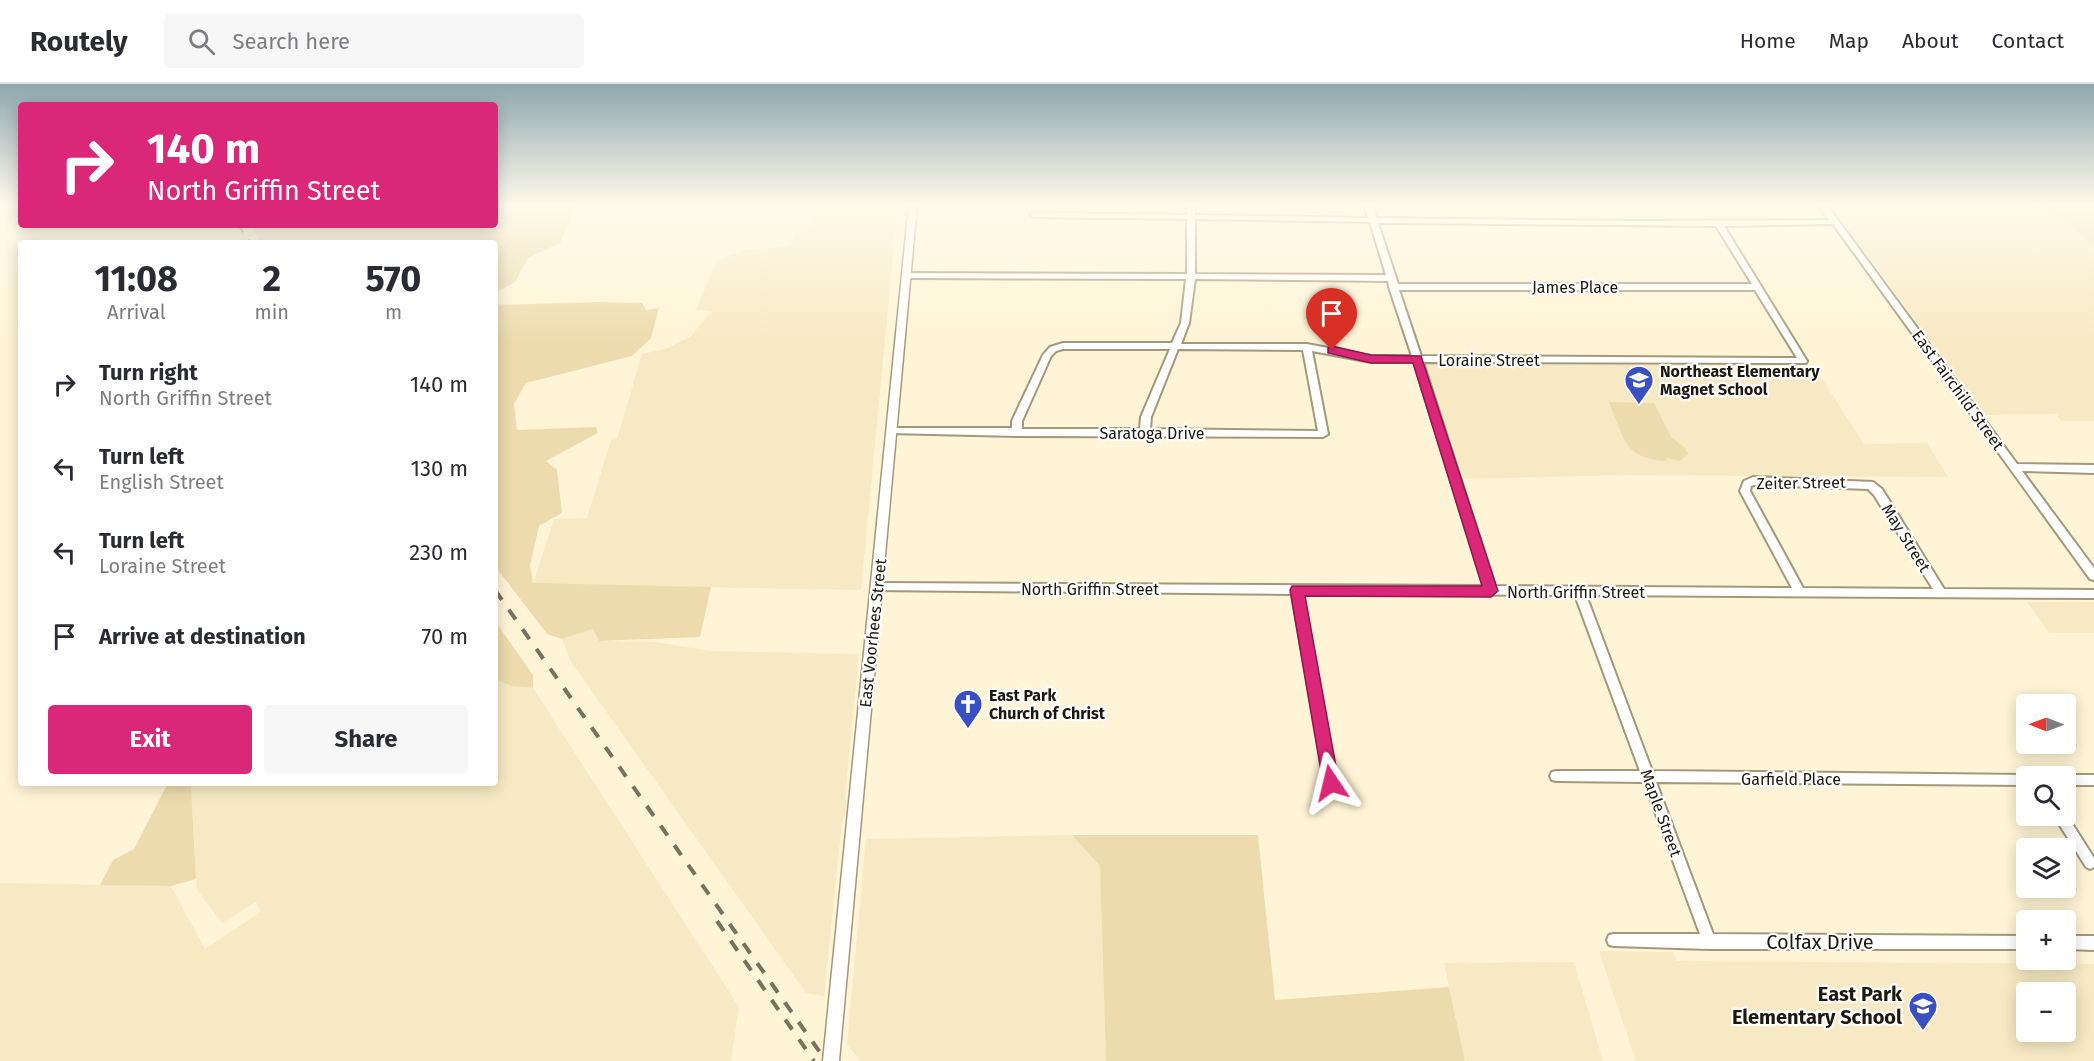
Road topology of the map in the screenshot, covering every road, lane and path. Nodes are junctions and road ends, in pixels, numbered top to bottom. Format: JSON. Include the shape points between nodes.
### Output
{"nodes":[{"id":1,"x":909,"y":250,"type":"edge"},
{"id":2,"x":1191,"y":250,"type":"edge"},
{"id":3,"x":1382,"y":250,"type":"edge"},
{"id":4,"x":1734,"y":250,"type":"edge"},
{"id":5,"x":1855,"y":250,"type":"edge"},
{"id":6,"x":907,"y":275,"type":"junction"},
{"id":7,"x":1191,"y":277,"type":"junction"},
{"id":8,"x":1392,"y":282,"type":"junction"},
{"id":9,"x":1757,"y":287,"type":"junction"},
{"id":10,"x":1177,"y":347,"type":"junction"},
{"id":11,"x":1307,"y":347,"type":"junction"},
{"id":12,"x":1417,"y":359,"type":"junction"},
{"id":13,"x":892,"y":431,"type":"junction"},
{"id":14,"x":1145,"y":432,"type":"junction"},
{"id":15,"x":1017,"y":433,"type":"junction"},
{"id":16,"x":2014,"y":467,"type":"junction"},
{"id":17,"x":2094,"y":469,"type":"edge"},
{"id":18,"x":1870,"y":485,"type":"joint"},
{"id":19,"x":2094,"y":576,"type":"edge"},
{"id":20,"x":878,"y":587,"type":"junction"},
{"id":21,"x":1297,"y":590,"type":"junction"},
{"id":22,"x":1491,"y":591,"type":"junction"},
{"id":23,"x":1579,"y":592,"type":"junction"},
{"id":24,"x":1800,"y":592,"type":"junction"},
{"id":25,"x":1941,"y":593,"type":"junction"},
{"id":26,"x":2094,"y":594,"type":"edge"},
{"id":27,"x":1557,"y":776,"type":"dead end"},
{"id":28,"x":1648,"y":778,"type":"junction"},
{"id":29,"x":2016,"y":780,"type":"edge"},
{"id":30,"x":2076,"y":780,"type":"edge"},
{"id":31,"x":2094,"y":780,"type":"edge"},
{"id":32,"x":1331,"y":783,"type":"dead end"},
{"id":33,"x":2066,"y":826,"type":"edge"},
{"id":34,"x":2090,"y":863,"type":"dead end"},
{"id":35,"x":1614,"y":940,"type":"dead end"},
{"id":36,"x":1709,"y":942,"type":"junction"},
{"id":37,"x":2016,"y":943,"type":"edge"},
{"id":38,"x":2076,"y":943,"type":"edge"},
{"id":39,"x":2094,"y":943,"type":"edge"},
{"id":40,"x":831,"y":1061,"type":"edge"}],
"edges":[{"from":1,"to":6,"type":"main road","name":"East Voorhees Street"},
{"from":2,"to":7,"type":"street"},
{"from":3,"to":8,"type":"street"},
{"from":4,"to":9,"type":"street"},
{"from":5,"to":16,"type":"street","name":"East Fairchild Street"},
{"from":6,"to":7,"type":"street","name":"James Place"},
{"from":6,"to":13,"type":"main road","name":"East Voorhees Street"},
{"from":7,"to":8,"type":"street","name":"James Place"},
{"from":7,"to":10,"type":"street","via":[[1185,323]]},
{"from":8,"to":9,"type":"street","name":"James Place"},
{"from":8,"to":12,"type":"street"},
{"from":9,"to":12,"type":"street","name":"Loraine Street","via":[[1803,361]]},
{"from":10,"to":11,"type":"street","name":"Loraine Street"},
{"from":10,"to":14,"type":"street","via":[[1146,417]]},
{"from":10,"to":15,"type":"street","name":"Loraine Street","via":[[1053,349],[1017,421]]},
{"from":11,"to":12,"type":"street","name":"Loraine Street","via":[[1371,359]]},
{"from":11,"to":14,"type":"street","name":"Saratoga Drive","via":[[1323,434]]},
{"from":12,"to":22,"type":"street"},
{"from":13,"to":15,"type":"street","name":"Saratoga Drive"},
{"from":13,"to":20,"type":"main road","name":"East Voorhees Street"},
{"from":14,"to":15,"type":"street","name":"Saratoga Drive"},
{"from":16,"to":17,"type":"street"},
{"from":16,"to":19,"type":"street","name":"East Fairchild Street"},
{"from":18,"to":24,"type":"street","name":"Zeiter Street","via":[[1753,481],[1747,484],[1745,491]]},
{"from":18,"to":25,"type":"street","name":"May Street"},
{"from":20,"to":21,"type":"street","name":"North Griffin Street"},
{"from":20,"to":40,"type":"main road","name":"East Voorhees Street"},
{"from":21,"to":22,"type":"street","name":"North Griffin Street"},
{"from":21,"to":32,"type":"street"},
{"from":22,"to":23,"type":"street","name":"North Griffin Street"},
{"from":23,"to":24,"type":"street","name":"North Griffin Street"},
{"from":23,"to":28,"type":"street","name":"Maple Street"},
{"from":24,"to":25,"type":"street","name":"North Griffin Street"},
{"from":25,"to":26,"type":"street","name":"North Griffin Street"},
{"from":27,"to":28,"type":"street","name":"Garfield Place"},
{"from":28,"to":29,"type":"street","name":"Garfield Place"},
{"from":28,"to":36,"type":"street","name":"Maple Street"},
{"from":30,"to":31,"type":"street"},
{"from":33,"to":34,"type":"street"},
{"from":35,"to":36,"type":"street","name":"Colfax Drive"},
{"from":36,"to":37,"type":"street","name":"Colfax Drive"},
{"from":38,"to":39,"type":"street"}]}
